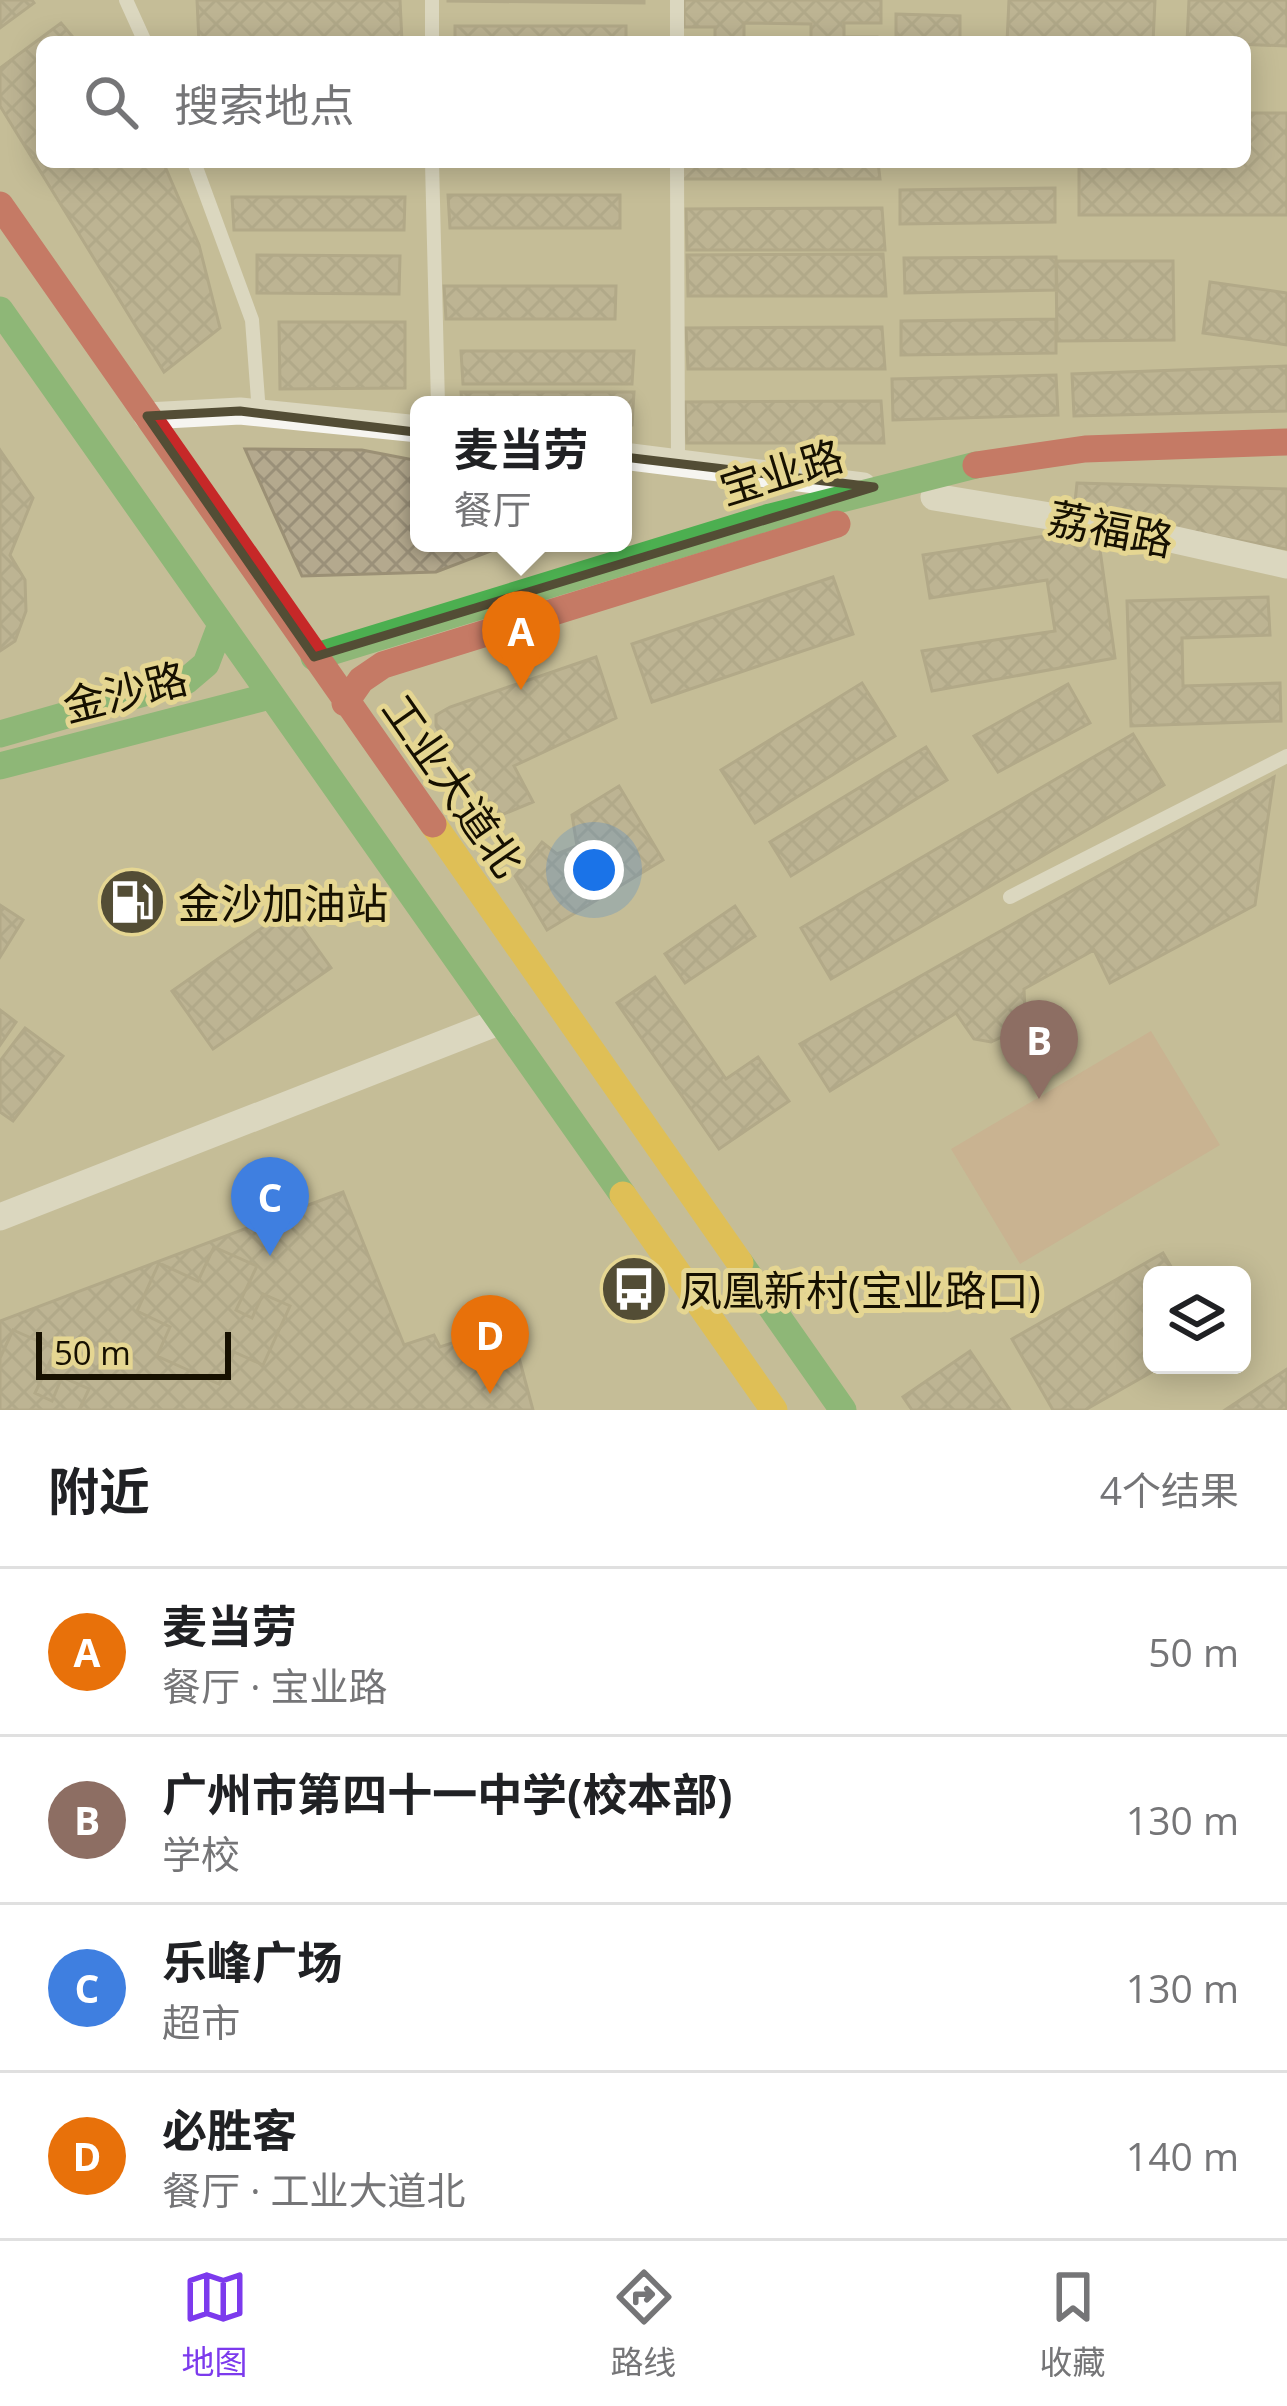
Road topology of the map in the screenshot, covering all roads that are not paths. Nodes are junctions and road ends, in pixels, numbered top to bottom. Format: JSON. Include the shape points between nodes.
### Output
{"nodes":[{"id":1,"x":125,"y":0,"type":"edge"},
{"id":2,"x":432,"y":0,"type":"edge"},
{"id":3,"x":676,"y":0,"type":"edge"},
{"id":4,"x":142,"y":36,"type":"edge"},
{"id":5,"x":432,"y":36,"type":"edge"},
{"id":6,"x":677,"y":36,"type":"edge"},
{"id":7,"x":196,"y":168,"type":"edge"},
{"id":8,"x":432,"y":168,"type":"edge"},
{"id":9,"x":677,"y":168,"type":"edge"},
{"id":10,"x":0,"y":206,"type":"edge"},
{"id":11,"x":0,"y":310,"type":"edge"},
{"id":12,"x":437,"y":396,"type":"edge"},
{"id":13,"x":259,"y":413,"type":"junction"},
{"id":14,"x":147,"y":416,"type":"junction"},
{"id":15,"x":410,"y":428,"type":"edge"},
{"id":16,"x":1287,"y":442,"type":"edge"},
{"id":17,"x":632,"y":457,"type":"edge"},
{"id":18,"x":678,"y":463,"type":"junction"},
{"id":19,"x":1287,"y":465,"type":"edge"},
{"id":20,"x":874,"y":488,"type":"junction"},
{"id":21,"x":934,"y":497,"type":"junction"},
{"id":22,"x":1287,"y":565,"type":"edge"},
{"id":23,"x":220,"y":627,"type":"junction"},
{"id":24,"x":314,"y":657,"type":"junction"},
{"id":25,"x":270,"y":696,"type":"junction"},
{"id":26,"x":345,"y":703,"type":"junction"},
{"id":27,"x":0,"y":734,"type":"edge"},
{"id":28,"x":1287,"y":756,"type":"edge"},
{"id":29,"x":0,"y":766,"type":"edge"},
{"id":30,"x":1010,"y":897,"type":"dead end"},
{"id":31,"x":501,"y":1021,"type":"junction"},
{"id":32,"x":0,"y":1216,"type":"edge"},
{"id":33,"x":774,"y":1410,"type":"edge"},
{"id":34,"x":843,"y":1410,"type":"edge"}],
"edges":[{"from":1,"to":4,"type":"lane"},
{"from":2,"to":5,"type":"lane"},
{"from":3,"to":6,"type":"lane"},
{"from":7,"to":13,"type":"lane","via":[[252,320]]},
{"from":8,"to":12,"type":"lane"},
{"from":9,"to":18,"type":"lane"},
{"from":10,"to":14,"type":"main road","name":"工业大道北"},
{"from":11,"to":23,"type":"main road"},
{"from":13,"to":14,"type":"street"},
{"from":13,"to":15,"type":"street"},
{"from":14,"to":24,"type":"main road","name":"工业大道北"},
{"from":16,"to":20,"type":"main road","name":"宝业路","via":[[1019,456]]},
{"from":17,"to":18,"type":"street"},
{"from":18,"to":20,"type":"street"},
{"from":19,"to":21,"type":"main road","name":"宝业路","via":[[1101,471]]},
{"from":20,"to":24,"type":"main road","name":"宝业路"},
{"from":21,"to":22,"type":"street","name":"荔福路"},
{"from":21,"to":26,"type":"main road","name":"宝业路","via":[[383,665]]},
{"from":23,"to":25,"type":"main road"},
{"from":23,"to":27,"type":"main road","name":"金沙路","via":[[206,664],[186,681]]},
{"from":24,"to":26,"type":"main road","name":"工业大道北"},
{"from":25,"to":29,"type":"main road","name":"金沙路"},
{"from":25,"to":31,"type":"main road"},
{"from":26,"to":34,"type":"main road","name":"工业大道北"},
{"from":28,"to":30,"type":"lane"},
{"from":31,"to":32,"type":"street"},
{"from":31,"to":33,"type":"main road"}]}
